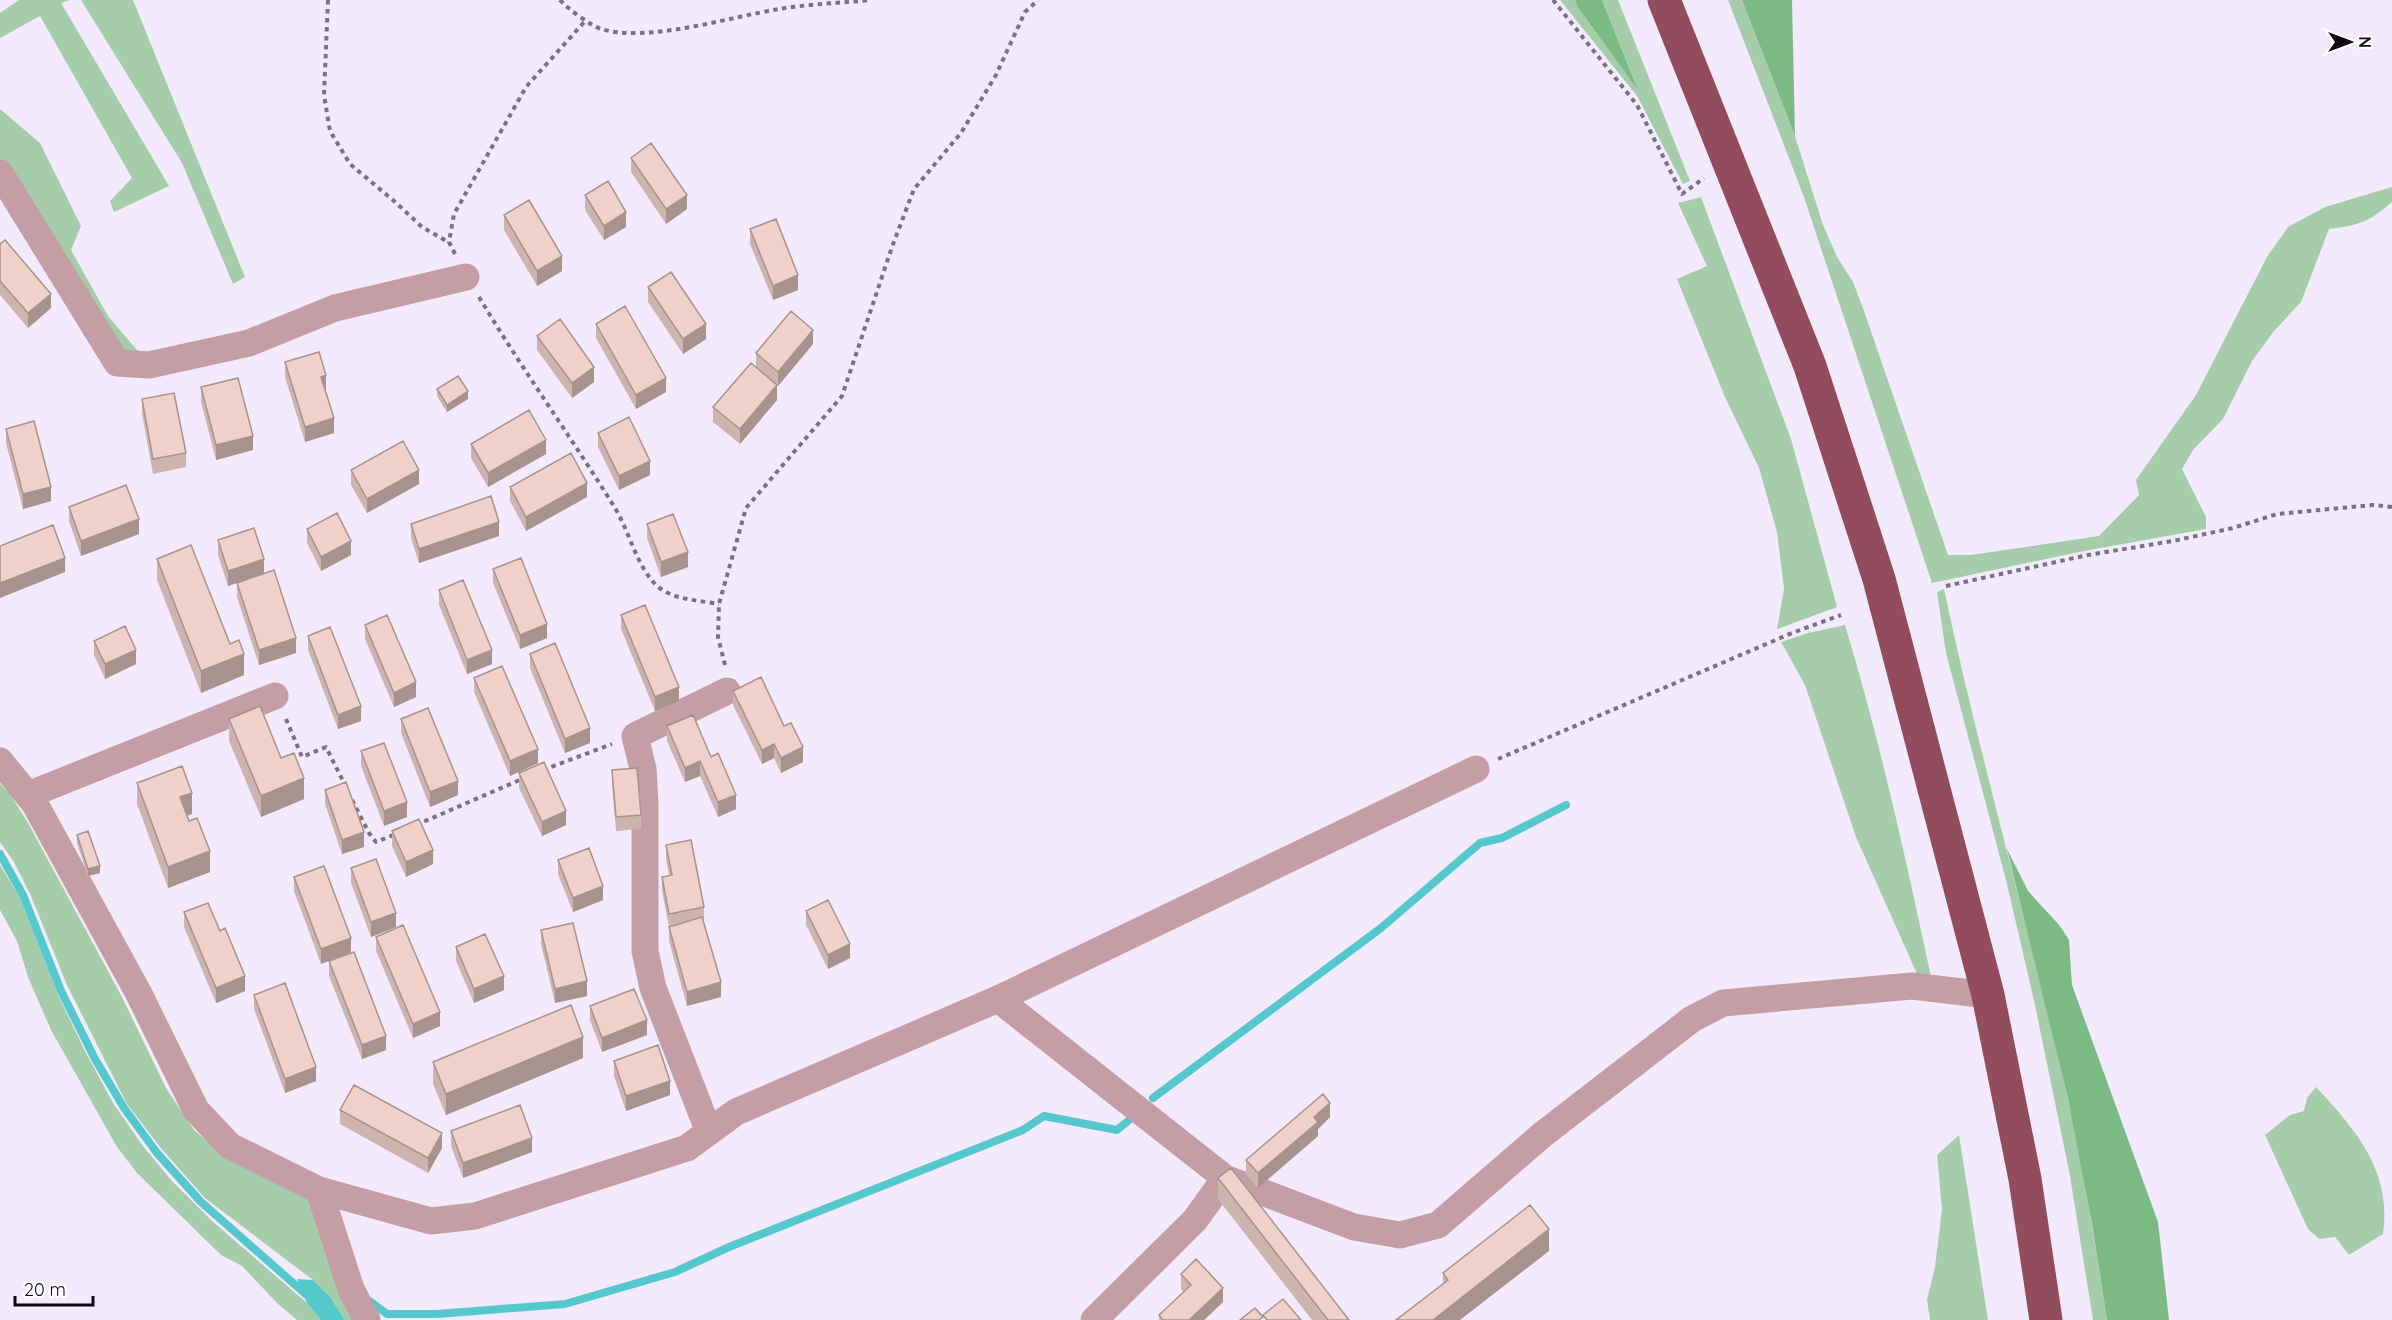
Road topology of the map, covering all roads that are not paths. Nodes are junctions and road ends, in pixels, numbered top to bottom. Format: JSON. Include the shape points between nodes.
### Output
{"nodes":[{"id":1,"x":1664,"y":0,"type":"edge"},
{"id":2,"x":0,"y":173,"type":"edge"},
{"id":3,"x":466,"y":277,"type":"road end"},
{"id":4,"x":727,"y":691,"type":"road end"},
{"id":5,"x":275,"y":696,"type":"road end"},
{"id":6,"x":0,"y":761,"type":"edge"},
{"id":7,"x":1476,"y":769,"type":"road end"},
{"id":8,"x":28,"y":795,"type":"junction"},
{"id":9,"x":1988,"y":995,"type":"junction"},
{"id":10,"x":998,"y":999,"type":"junction"},
{"id":11,"x":709,"y":1132,"type":"junction"},
{"id":12,"x":1225,"y":1178,"type":"junction"},
{"id":13,"x":319,"y":1190,"type":"junction"},
{"id":14,"x":367,"y":1320,"type":"edge"},
{"id":15,"x":1094,"y":1320,"type":"edge"},
{"id":16,"x":2046,"y":1320,"type":"edge"}],
"edges":[{"from":1,"to":9,"type":"highway","via":[[1810,366],[1879,579]]},
{"from":2,"to":3,"type":"street","via":[[117,363],[149,365],[249,343],[336,308]]},
{"from":4,"to":11,"type":"street","via":[[635,736],[643,769],[645,804],[645,951],[653,988]]},
{"from":5,"to":8,"type":"street"},
{"from":6,"to":8,"type":"street"},
{"from":7,"to":10,"type":"street"},
{"from":8,"to":13,"type":"street","via":[[139,994],[196,1110],[230,1146]]},
{"from":9,"to":12,"type":"street","via":[[1912,986],[1723,1003],[1692,1019],[1542,1135],[1438,1225],[1400,1235],[1354,1227]]},
{"from":9,"to":16,"type":"highway","via":[[2025,1179]]},
{"from":10,"to":11,"type":"street","via":[[736,1112]]},
{"from":10,"to":12,"type":"street"},
{"from":11,"to":13,"type":"street","via":[[687,1148],[475,1216],[431,1221]]},
{"from":12,"to":15,"type":"street","via":[[1195,1220]]},
{"from":13,"to":14,"type":"street","via":[[351,1289]]}]}
